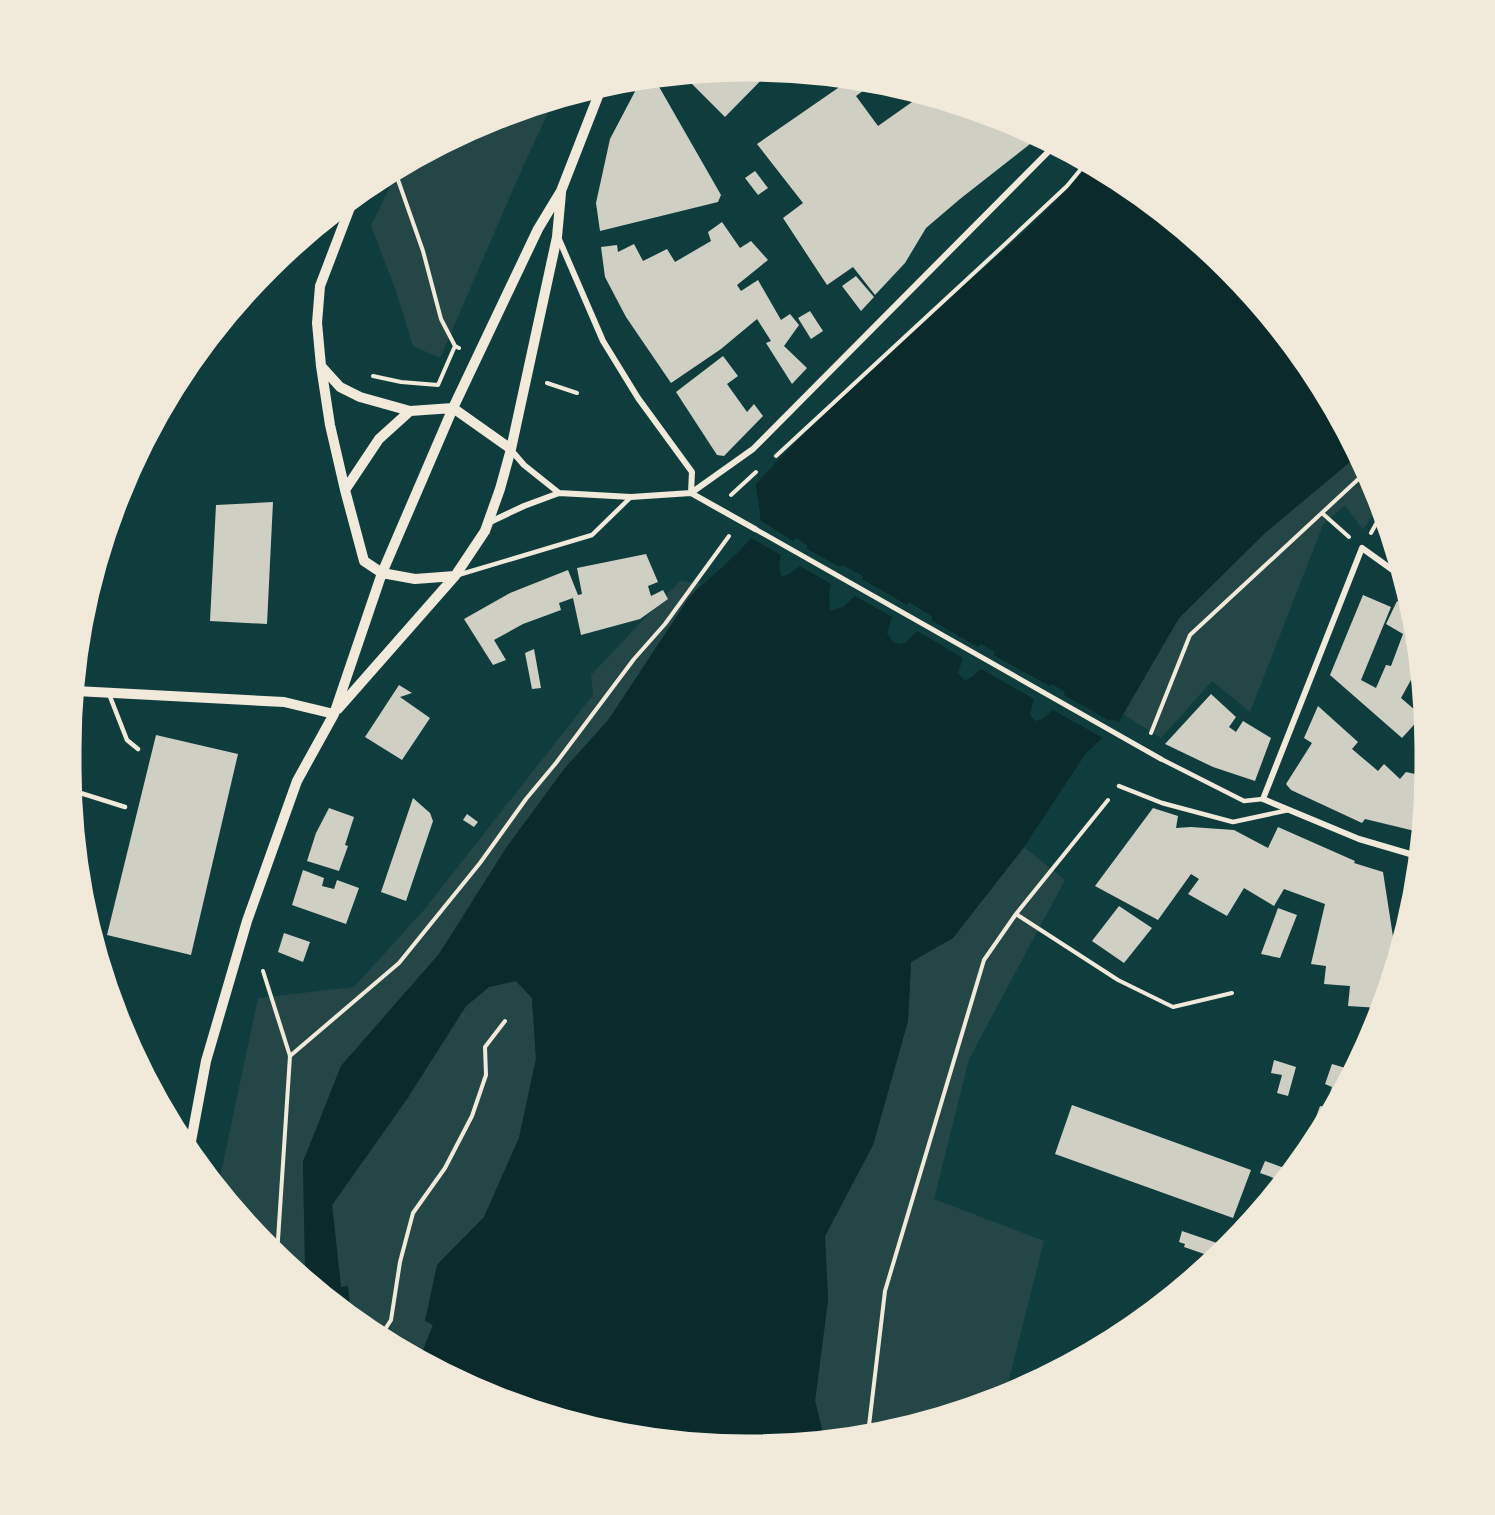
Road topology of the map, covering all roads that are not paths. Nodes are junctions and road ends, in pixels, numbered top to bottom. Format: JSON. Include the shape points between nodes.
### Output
{"nodes":[{"id":1,"x":598,"y":97,"type":"edge"},
{"id":2,"x":1049,"y":151,"type":"edge"},
{"id":3,"x":561,"y":191,"type":"junction"},
{"id":4,"x":348,"y":213,"type":"edge"},
{"id":5,"x":558,"y":237,"type":"junction"},
{"id":6,"x":321,"y":366,"type":"junction"},
{"id":7,"x":453,"y":408,"type":"junction"},
{"id":8,"x":410,"y":411,"type":"junction"},
{"id":9,"x":511,"y":449,"type":"junction"},
{"id":10,"x":345,"y":490,"type":"junction"},
{"id":11,"x":560,"y":493,"type":"junction"},
{"id":12,"x":691,"y":493,"type":"junction"},
{"id":13,"x":631,"y":497,"type":"junction"},
{"id":14,"x":488,"y":523,"type":"junction"},
{"id":15,"x":755,"y":530,"type":"joint"},
{"id":16,"x":1391,"y":569,"type":"edge"},
{"id":17,"x":382,"y":573,"type":"junction"},
{"id":18,"x":455,"y":576,"type":"junction"},
{"id":19,"x":82,"y":691,"type":"edge"},
{"id":20,"x":108,"y":692,"type":"junction"},
{"id":21,"x":334,"y":714,"type":"junction"},
{"id":22,"x":138,"y":749,"type":"dead end"},
{"id":23,"x":1161,"y":759,"type":"joint"},
{"id":24,"x":1119,"y":786,"type":"road end"},
{"id":25,"x":81,"y":793,"type":"edge"},
{"id":26,"x":1263,"y":799,"type":"junction"},
{"id":27,"x":125,"y":807,"type":"dead end"},
{"id":28,"x":1289,"y":810,"type":"junction"},
{"id":29,"x":1410,"y":854,"type":"edge"},
{"id":30,"x":192,"y":1138,"type":"edge"}],
"edges":[{"from":1,"to":3,"type":"street"},
{"from":2,"to":12,"type":"street","via":[[753,449]]},
{"from":3,"to":5,"type":"street"},
{"from":3,"to":7,"type":"street","via":[[538,229]]},
{"from":4,"to":6,"type":"street","via":[[320,286],[317,322]]},
{"from":5,"to":9,"type":"street"},
{"from":5,"to":12,"type":"street","via":[[603,341],[638,398],[692,472]]},
{"from":6,"to":8,"type":"street","via":[[340,387]]},
{"from":6,"to":10,"type":"street"},
{"from":7,"to":8,"type":"street"},
{"from":7,"to":9,"type":"street"},
{"from":7,"to":17,"type":"street"},
{"from":8,"to":10,"type":"street","via":[[379,439]]},
{"from":9,"to":11,"type":"street","via":[[524,465]]},
{"from":9,"to":14,"type":"street"},
{"from":10,"to":17,"type":"street","via":[[364,561]]},
{"from":11,"to":13,"type":"street"},
{"from":11,"to":14,"type":"street"},
{"from":12,"to":13,"type":"street"},
{"from":12,"to":15,"type":"street"},
{"from":13,"to":18,"type":"lane","via":[[592,535]]},
{"from":14,"to":18,"type":"street"},
{"from":15,"to":23,"type":"street"},
{"from":16,"to":26,"type":"street","via":[[1362,548]]},
{"from":17,"to":18,"type":"street","via":[[415,579]]},
{"from":17,"to":21,"type":"street"},
{"from":18,"to":21,"type":"street"},
{"from":19,"to":20,"type":"street"},
{"from":20,"to":21,"type":"street","via":[[284,702]]},
{"from":20,"to":22,"type":"lane","via":[[127,740]]},
{"from":21,"to":30,"type":"street","via":[[297,781],[247,921],[206,1061]]},
{"from":23,"to":26,"type":"lane","via":[[1244,801]]},
{"from":24,"to":28,"type":"lane","via":[[1162,803],[1233,822]]},
{"from":25,"to":27,"type":"lane"},
{"from":26,"to":28,"type":"street"},
{"from":28,"to":29,"type":"street","via":[[1359,839]]}]}
